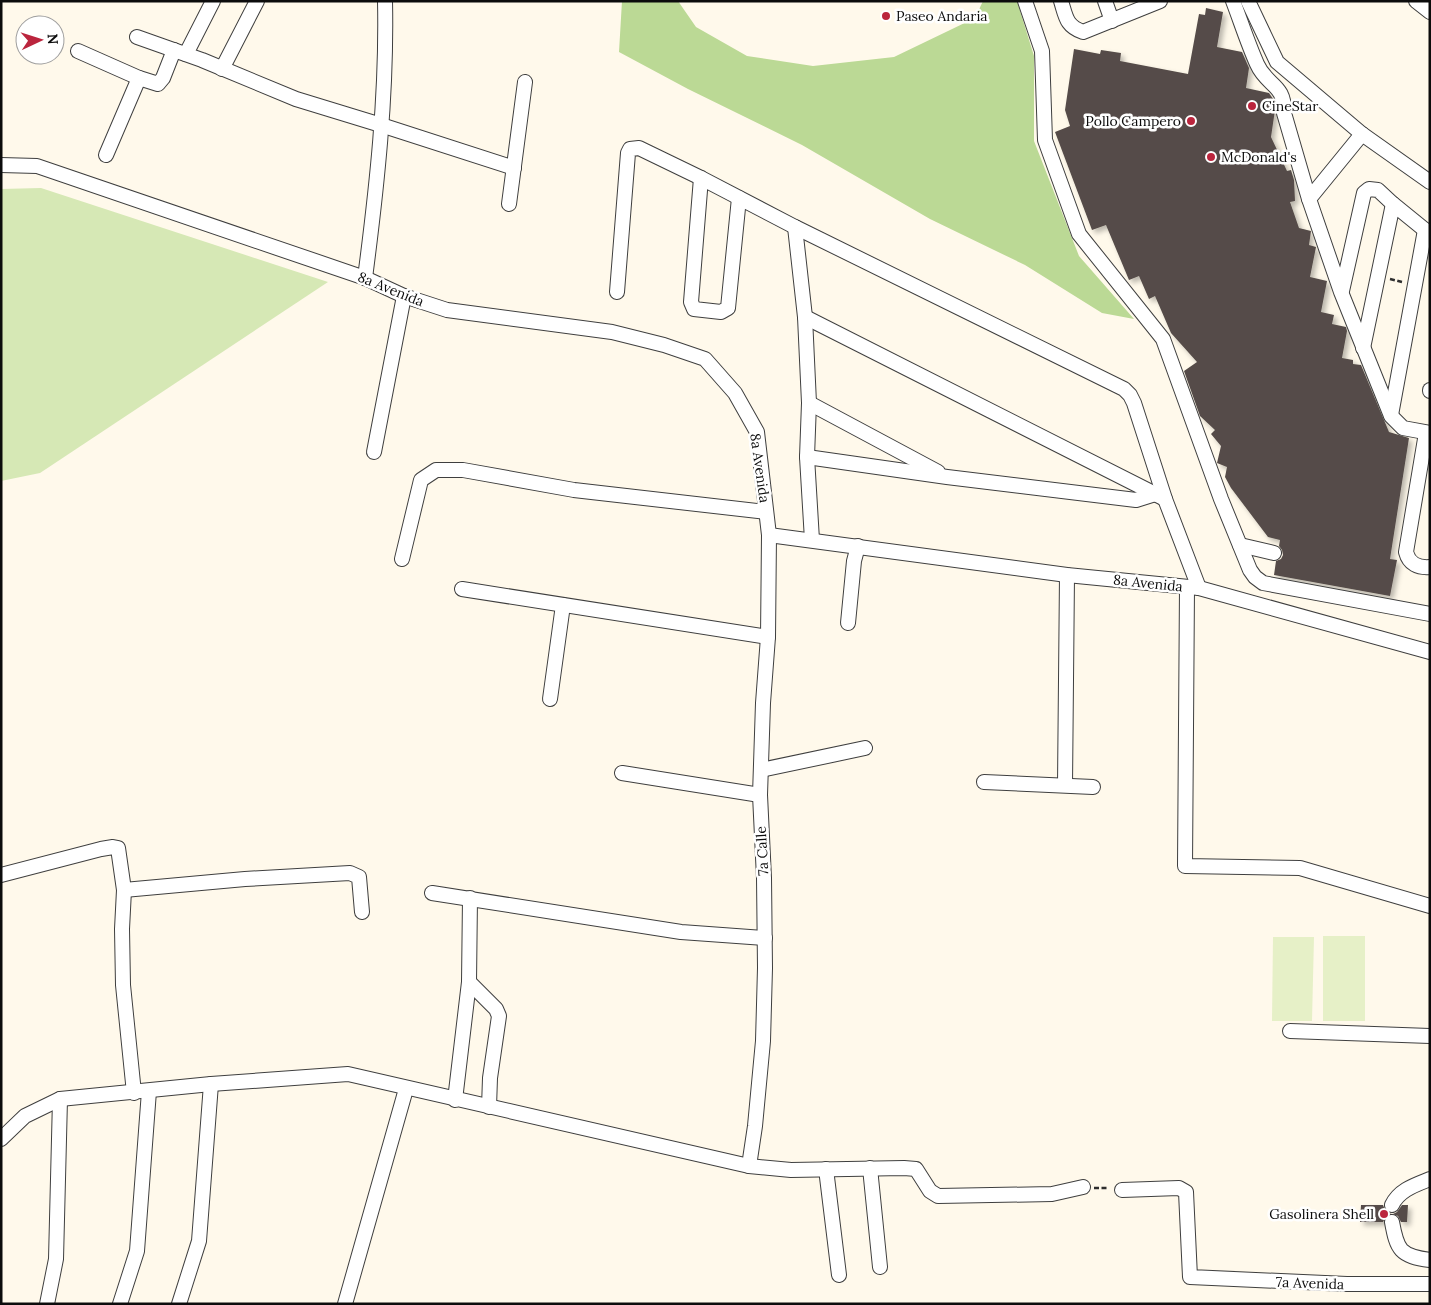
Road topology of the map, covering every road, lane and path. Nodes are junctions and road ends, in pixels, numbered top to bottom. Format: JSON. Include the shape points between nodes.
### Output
{"nodes":[{"id":1,"x":213,"y":1,"type":"edge"},
{"id":2,"x":257,"y":1,"type":"edge"},
{"id":3,"x":385,"y":1,"type":"edge"},
{"id":4,"x":1025,"y":1,"type":"edge"},
{"id":5,"x":1061,"y":1,"type":"edge"},
{"id":6,"x":1105,"y":1,"type":"edge"},
{"id":7,"x":1160,"y":1,"type":"edge"},
{"id":8,"x":1233,"y":1,"type":"edge"},
{"id":9,"x":1248,"y":1,"type":"edge"},
{"id":10,"x":1416,"y":1,"type":"edge"},
{"id":11,"x":1144,"y":4,"type":"edge"},
{"id":12,"x":1430,"y":12,"type":"edge"},
{"id":13,"x":1112,"y":22,"type":"junction"},
{"id":14,"x":137,"y":37,"type":"dead end"},
{"id":15,"x":78,"y":51,"type":"dead end"},
{"id":16,"x":180,"y":52,"type":"junction"},
{"id":17,"x":222,"y":69,"type":"junction"},
{"id":18,"x":139,"y":78,"type":"junction"},
{"id":19,"x":525,"y":82,"type":"dead end"},
{"id":20,"x":381,"y":125,"type":"junction"},
{"id":21,"x":1362,"y":134,"type":"junction"},
{"id":22,"x":106,"y":155,"type":"dead end"},
{"id":23,"x":1,"y":166,"type":"edge"},
{"id":24,"x":514,"y":168,"type":"junction"},
{"id":25,"x":701,"y":178,"type":"junction"},
{"id":26,"x":1430,"y":182,"type":"edge"},
{"id":27,"x":739,"y":198,"type":"junction"},
{"id":28,"x":1309,"y":198,"type":"junction"},
{"id":29,"x":510,"y":204,"type":"dead end"},
{"id":30,"x":1393,"y":204,"type":"junction"},
{"id":31,"x":795,"y":227,"type":"junction"},
{"id":32,"x":1427,"y":232,"type":"edge"},
{"id":33,"x":365,"y":278,"type":"junction"},
{"id":34,"x":617,"y":292,"type":"dead end"},
{"id":35,"x":1342,"y":292,"type":"junction"},
{"id":36,"x":404,"y":296,"type":"junction"},
{"id":37,"x":805,"y":317,"type":"junction"},
{"id":38,"x":1363,"y":348,"type":"junction"},
{"id":39,"x":810,"y":403,"type":"junction"},
{"id":40,"x":1390,"y":416,"type":"junction"},
{"id":41,"x":1428,"y":433,"type":"edge"},
{"id":42,"x":374,"y":452,"type":"dead end"},
{"id":43,"x":904,"y":454,"type":"junction"},
{"id":44,"x":807,"y":457,"type":"junction"},
{"id":45,"x":900,"y":470,"type":"junction"},
{"id":46,"x":1424,"y":472,"type":"edge"},
{"id":47,"x":947,"y":477,"type":"junction"},
{"id":48,"x":1160,"y":497,"type":"junction"},
{"id":49,"x":766,"y":512,"type":"junction"},
{"id":50,"x":768,"y":535,"type":"junction"},
{"id":51,"x":812,"y":540,"type":"junction"},
{"id":52,"x":1240,"y":545,"type":"junction"},
{"id":53,"x":858,"y":546,"type":"junction"},
{"id":54,"x":1274,"y":553,"type":"dead end"},
{"id":55,"x":402,"y":559,"type":"dead end"},
{"id":56,"x":1430,"y":567,"type":"edge"},
{"id":57,"x":1067,"y":575,"type":"junction"},
{"id":58,"x":1193,"y":588,"type":"junction"},
{"id":59,"x":462,"y":589,"type":"dead end"},
{"id":60,"x":562,"y":605,"type":"junction"},
{"id":61,"x":1430,"y":614,"type":"edge"},
{"id":62,"x":848,"y":623,"type":"dead end"},
{"id":63,"x":768,"y":637,"type":"junction"},
{"id":64,"x":1430,"y":652,"type":"edge"},
{"id":65,"x":550,"y":699,"type":"dead end"},
{"id":66,"x":865,"y":748,"type":"dead end"},
{"id":67,"x":761,"y":770,"type":"junction"},
{"id":68,"x":622,"y":773,"type":"dead end"},
{"id":69,"x":984,"y":782,"type":"dead end"},
{"id":70,"x":1065,"y":786,"type":"junction"},
{"id":71,"x":1093,"y":787,"type":"dead end"},
{"id":72,"x":760,"y":795,"type":"junction"},
{"id":73,"x":1,"y":876,"type":"edge"},
{"id":74,"x":124,"y":890,"type":"junction"},
{"id":75,"x":432,"y":893,"type":"dead end"},
{"id":76,"x":470,"y":898,"type":"junction"},
{"id":77,"x":1430,"y":906,"type":"edge"},
{"id":78,"x":362,"y":912,"type":"dead end"},
{"id":79,"x":766,"y":938,"type":"junction"},
{"id":80,"x":469,"y":982,"type":"junction"},
{"id":81,"x":1290,"y":1031,"type":"dead end"},
{"id":82,"x":1430,"y":1036,"type":"edge"},
{"id":83,"x":211,"y":1084,"type":"junction"},
{"id":84,"x":406,"y":1089,"type":"junction"},
{"id":85,"x":149,"y":1091,"type":"junction"},
{"id":86,"x":134,"y":1093,"type":"junction"},
{"id":87,"x":60,"y":1099,"type":"junction"},
{"id":88,"x":455,"y":1100,"type":"junction"},
{"id":89,"x":489,"y":1107,"type":"junction"},
{"id":90,"x":1,"y":1139,"type":"edge"},
{"id":91,"x":748,"y":1166,"type":"junction"},
{"id":92,"x":870,"y":1168,"type":"junction"},
{"id":93,"x":826,"y":1169,"type":"junction"},
{"id":94,"x":1430,"y":1179,"type":"edge"},
{"id":95,"x":1083,"y":1187,"type":"dead end"},
{"id":96,"x":1122,"y":1190,"type":"dead end"},
{"id":97,"x":1392,"y":1205,"type":"dead end"},
{"id":98,"x":1392,"y":1222,"type":"dead end"},
{"id":99,"x":1430,"y":1260,"type":"edge"},
{"id":100,"x":880,"y":1267,"type":"dead end"},
{"id":101,"x":839,"y":1274,"type":"dead end"},
{"id":102,"x":1430,"y":1284,"type":"edge"},
{"id":103,"x":46,"y":1304,"type":"edge"},
{"id":104,"x":120,"y":1304,"type":"edge"},
{"id":105,"x":179,"y":1304,"type":"edge"},
{"id":106,"x":346,"y":1304,"type":"edge"}],
"edges":[{"from":1,"to":16,"type":"street"},
{"from":2,"to":17,"type":"street"},
{"from":3,"to":20,"type":"street"},
{"from":4,"to":52,"type":"street","via":[[1042,51],[1045,140],[1079,234],[1163,339]]},
{"from":5,"to":13,"type":"street","via":[[1068,23],[1074,29],[1083,32]]},
{"from":6,"to":13,"type":"street"},
{"from":7,"to":11,"type":"street"},
{"from":8,"to":28,"type":"street","via":[[1258,66],[1266,79],[1281,92],[1284,114]]},
{"from":9,"to":21,"type":"street","via":[[1277,62]]},
{"from":10,"to":12,"type":"street"},
{"from":11,"to":13,"type":"street"},
{"from":14,"to":16,"type":"street"},
{"from":15,"to":18,"type":"street"},
{"from":16,"to":17,"type":"street"},
{"from":16,"to":18,"type":"street","via":[[158,84]]},
{"from":17,"to":20,"type":"street","via":[[296,99]]},
{"from":18,"to":22,"type":"street"},
{"from":19,"to":24,"type":"street"},
{"from":20,"to":24,"type":"street"},
{"from":20,"to":33,"type":"street"},
{"from":21,"to":26,"type":"street"},
{"from":21,"to":28,"type":"street"},
{"from":23,"to":33,"type":"street","name":"8a Avenida","via":[[37,166]]},
{"from":24,"to":29,"type":"street"},
{"from":25,"to":27,"type":"street"},
{"from":25,"to":27,"type":"street","via":[[694,310],[721,312],[728,308]]},
{"from":25,"to":34,"type":"street","via":[[639,148],[630,149]]},
{"from":27,"to":31,"type":"street"},
{"from":28,"to":35,"type":"street"},
{"from":30,"to":32,"type":"street"},
{"from":30,"to":35,"type":"street","via":[[1378,190],[1369,188],[1364,193]]},
{"from":30,"to":38,"type":"street"},
{"from":31,"to":37,"type":"street"},
{"from":31,"to":48,"type":"street","via":[[1124,389],[1134,403]]},
{"from":32,"to":40,"type":"street"},
{"from":33,"to":36,"type":"street","name":"8a Avenida"},
{"from":35,"to":38,"type":"street"},
{"from":36,"to":42,"type":"street"},
{"from":36,"to":49,"type":"street","name":"8a Avenida","via":[[447,310],[612,332],[704,359],[736,393],[757,432]]},
{"from":37,"to":39,"type":"street"},
{"from":37,"to":48,"type":"street"},
{"from":38,"to":40,"type":"street"},
{"from":39,"to":43,"type":"street"},
{"from":39,"to":44,"type":"street"},
{"from":40,"to":41,"type":"street","via":[[1403,428]]},
{"from":41,"to":46,"type":"street"},
{"from":43,"to":45,"type":"street"},
{"from":43,"to":47,"type":"street"},
{"from":44,"to":45,"type":"street"},
{"from":44,"to":51,"type":"street"},
{"from":45,"to":47,"type":"street"},
{"from":46,"to":56,"type":"street","via":[[1406,552],[1412,563]]},
{"from":47,"to":48,"type":"street","via":[[1136,500]]},
{"from":48,"to":58,"type":"street"},
{"from":49,"to":50,"type":"street","name":"8a Avenida"},
{"from":49,"to":55,"type":"street","via":[[574,490],[463,470],[436,470],[421,480]]},
{"from":50,"to":51,"type":"street","name":"8a Avenida"},
{"from":50,"to":63,"type":"street","name":"7a Calle"},
{"from":51,"to":53,"type":"street","name":"8a Avenida"},
{"from":52,"to":54,"type":"street"},
{"from":52,"to":61,"type":"street","via":[[1250,570],[1263,583]]},
{"from":53,"to":57,"type":"street","name":"8a Avenida"},
{"from":53,"to":62,"type":"street"},
{"from":57,"to":58,"type":"street","name":"8a Avenida"},
{"from":57,"to":70,"type":"street"},
{"from":58,"to":64,"type":"street","name":"8a Avenida"},
{"from":58,"to":77,"type":"street","via":[[1185,866],[1300,868]]},
{"from":59,"to":60,"type":"street"},
{"from":60,"to":63,"type":"street"},
{"from":60,"to":65,"type":"street"},
{"from":63,"to":67,"type":"street","name":"7a Calle"},
{"from":66,"to":67,"type":"street"},
{"from":67,"to":72,"type":"street","name":"7a Calle"},
{"from":68,"to":72,"type":"street"},
{"from":69,"to":70,"type":"street"},
{"from":70,"to":71,"type":"street"},
{"from":72,"to":79,"type":"street","name":"7a Calle"},
{"from":73,"to":74,"type":"street","via":[[113,846],[120,852]]},
{"from":74,"to":78,"type":"street","via":[[350,873],[359,877]]},
{"from":74,"to":86,"type":"street","via":[[123,985]]},
{"from":75,"to":76,"type":"street"},
{"from":76,"to":79,"type":"street","via":[[681,932]]},
{"from":76,"to":80,"type":"street"},
{"from":79,"to":91,"type":"street","name":"7a Calle","via":[[763,1041]]},
{"from":80,"to":88,"type":"street"},
{"from":80,"to":89,"type":"street","via":[[499,1016]]},
{"from":81,"to":82,"type":"street"},
{"from":83,"to":84,"type":"street","via":[[348,1074]]},
{"from":83,"to":85,"type":"street"},
{"from":83,"to":105,"type":"street","via":[[199,1242]]},
{"from":84,"to":88,"type":"street"},
{"from":84,"to":106,"type":"street"},
{"from":85,"to":86,"type":"street"},
{"from":85,"to":104,"type":"street","via":[[137,1251]]},
{"from":86,"to":87,"type":"street"},
{"from":87,"to":90,"type":"street","via":[[25,1116]]},
{"from":87,"to":103,"type":"street","via":[[56,1259]]},
{"from":88,"to":89,"type":"street"},
{"from":89,"to":91,"type":"street"},
{"from":91,"to":93,"type":"street"},
{"from":92,"to":93,"type":"street"},
{"from":92,"to":95,"type":"street","via":[[916,1169],[930,1191],[938,1196],[1052,1194]]},
{"from":92,"to":100,"type":"street"},
{"from":93,"to":101,"type":"street"},
{"from":94,"to":97,"type":"street","via":[[1401,1193]]},
{"from":96,"to":102,"type":"street","name":"7a Avenida","via":[[1179,1188],[1186,1192],[1190,1277],[1338,1284]]},
{"from":98,"to":99,"type":"street","via":[[1396,1244],[1406,1253]]}]}
